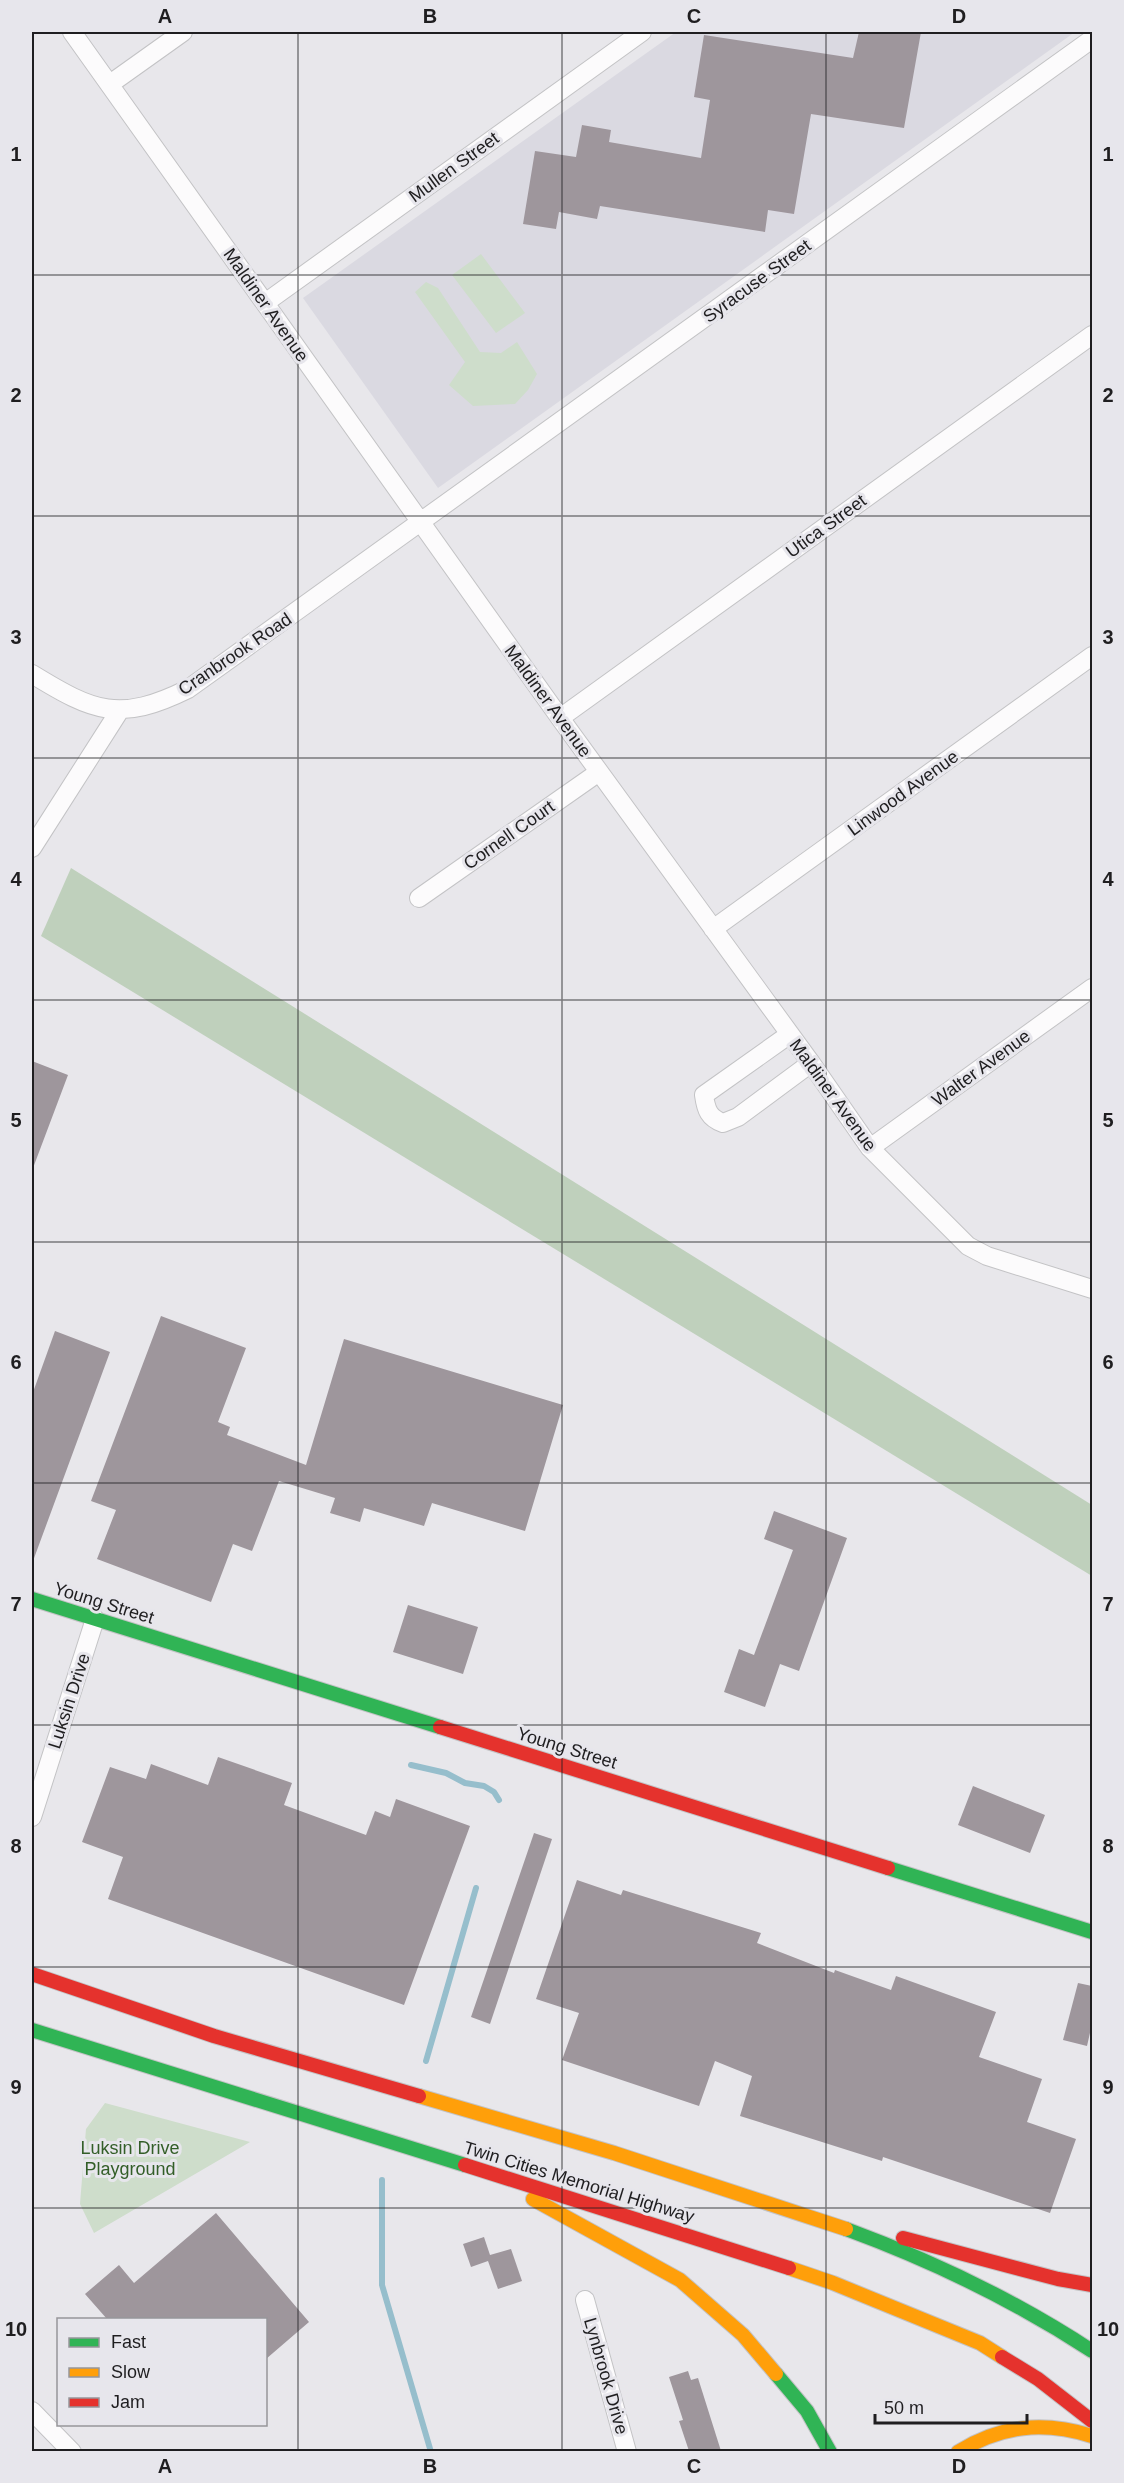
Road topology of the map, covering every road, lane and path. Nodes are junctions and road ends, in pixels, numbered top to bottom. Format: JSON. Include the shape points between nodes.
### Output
{"nodes":[{"id":1,"x":72,"y":32,"type":"edge"},
{"id":2,"x":183,"y":32,"type":"edge"},
{"id":3,"x":642,"y":32,"type":"edge"},
{"id":4,"x":1092,"y":39,"type":"edge"},
{"id":5,"x":110,"y":84,"type":"junction"},
{"id":6,"x":265,"y":303,"type":"junction"},
{"id":7,"x":1092,"y":335,"type":"edge"},
{"id":8,"x":421,"y":522,"type":"junction"},
{"id":9,"x":1092,"y":656,"type":"edge"},
{"id":10,"x":32,"y":674,"type":"edge"},
{"id":11,"x":120,"y":710,"type":"junction"},
{"id":12,"x":560,"y":718,"type":"junction"},
{"id":13,"x":599,"y":772,"type":"junction"},
{"id":14,"x":32,"y":848,"type":"edge"},
{"id":15,"x":419,"y":898,"type":"dead end"},
{"id":16,"x":713,"y":929,"type":"junction"},
{"id":17,"x":1092,"y":988,"type":"edge"},
{"id":18,"x":790,"y":1034,"type":"junction"},
{"id":19,"x":811,"y":1063,"type":"junction"},
{"id":20,"x":870,"y":1148,"type":"junction"},
{"id":21,"x":1092,"y":1289,"type":"edge"},
{"id":22,"x":32,"y":1599,"type":"edge"},
{"id":23,"x":95,"y":1619,"type":"junction"},
{"id":24,"x":32,"y":1817,"type":"edge"},
{"id":25,"x":1092,"y":1932,"type":"edge"},
{"id":26,"x":32,"y":1974,"type":"edge"},
{"id":27,"x":32,"y":2030,"type":"edge"},
{"id":28,"x":479,"y":2169,"type":"junction"},
{"id":29,"x":832,"y":2223,"type":"junction"},
{"id":30,"x":1092,"y":2285,"type":"edge"},
{"id":31,"x":585,"y":2300,"type":"dead end"},
{"id":32,"x":1092,"y":2351,"type":"edge"},
{"id":33,"x":32,"y":2411,"type":"edge"},
{"id":34,"x":1092,"y":2421,"type":"edge"},
{"id":35,"x":1092,"y":2436,"type":"edge"},
{"id":36,"x":72,"y":2451,"type":"edge"},
{"id":37,"x":627,"y":2451,"type":"edge"},
{"id":38,"x":830,"y":2451,"type":"edge"},
{"id":39,"x":958,"y":2451,"type":"edge"}],
"edges":[{"from":1,"to":5,"type":"street","name":"Maldiner Avenue"},
{"from":2,"to":5,"type":"street"},
{"from":3,"to":6,"type":"street","name":"Mullen Street"},
{"from":4,"to":8,"type":"street","name":"Syracuse Street"},
{"from":5,"to":6,"type":"street","name":"Maldiner Avenue"},
{"from":6,"to":8,"type":"street","name":"Maldiner Avenue"},
{"from":7,"to":12,"type":"street","name":"Utica Street"},
{"from":8,"to":11,"type":"street","name":"Cranbrook Road","via":[[188,689],[162,702]]},
{"from":8,"to":12,"type":"street","name":"Maldiner Avenue"},
{"from":9,"to":16,"type":"street","name":"Linwood Avenue"},
{"from":10,"to":11,"type":"street","name":"Cranbrook Road","via":[[74,699]]},
{"from":11,"to":14,"type":"street"},
{"from":12,"to":13,"type":"street","name":"Maldiner Avenue"},
{"from":13,"to":15,"type":"street","name":"Cornell Court"},
{"from":13,"to":16,"type":"street","name":"Maldiner Avenue"},
{"from":16,"to":18,"type":"street","name":"Maldiner Avenue"},
{"from":17,"to":20,"type":"street","name":"Walter Avenue"},
{"from":18,"to":19,"type":"street","name":"Maldiner Avenue"},
{"from":18,"to":19,"type":"street","via":[[704,1095],[713,1120],[723,1123],[738,1116]]},
{"from":19,"to":20,"type":"street","name":"Maldiner Avenue"},
{"from":20,"to":21,"type":"street","name":"Maldiner Avenue","via":[[968,1246],[987,1256]]},
{"from":22,"to":23,"type":"main road","name":"Young Street"},
{"from":23,"to":24,"type":"street","name":"Luksin Drive"},
{"from":23,"to":25,"type":"main road","name":"Young Street"},
{"from":26,"to":29,"type":"main road","name":"Twin Cities Memorial Highway","via":[[212,2035],[604,2150]]},
{"from":27,"to":28,"type":"main road","name":"Twin Cities Memorial Highway"},
{"from":28,"to":34,"type":"main road","name":"Twin Cities Memorial Highway","via":[[811,2276],[904,2311],[980,2343],[1038,2379]]},
{"from":28,"to":38,"type":"main road","via":[[680,2280],[743,2335],[807,2411]]},
{"from":29,"to":30,"type":"main road","via":[[921,2241]]},
{"from":29,"to":32,"type":"main road","name":"Twin Cities Memorial Highway","via":[[957,2275]]},
{"from":31,"to":37,"type":"street","name":"Lynbrook Drive"},
{"from":33,"to":36,"type":"street"},
{"from":35,"to":39,"type":"main road","via":[[1052,2425],[1023,2425],[1000,2430]]}]}
